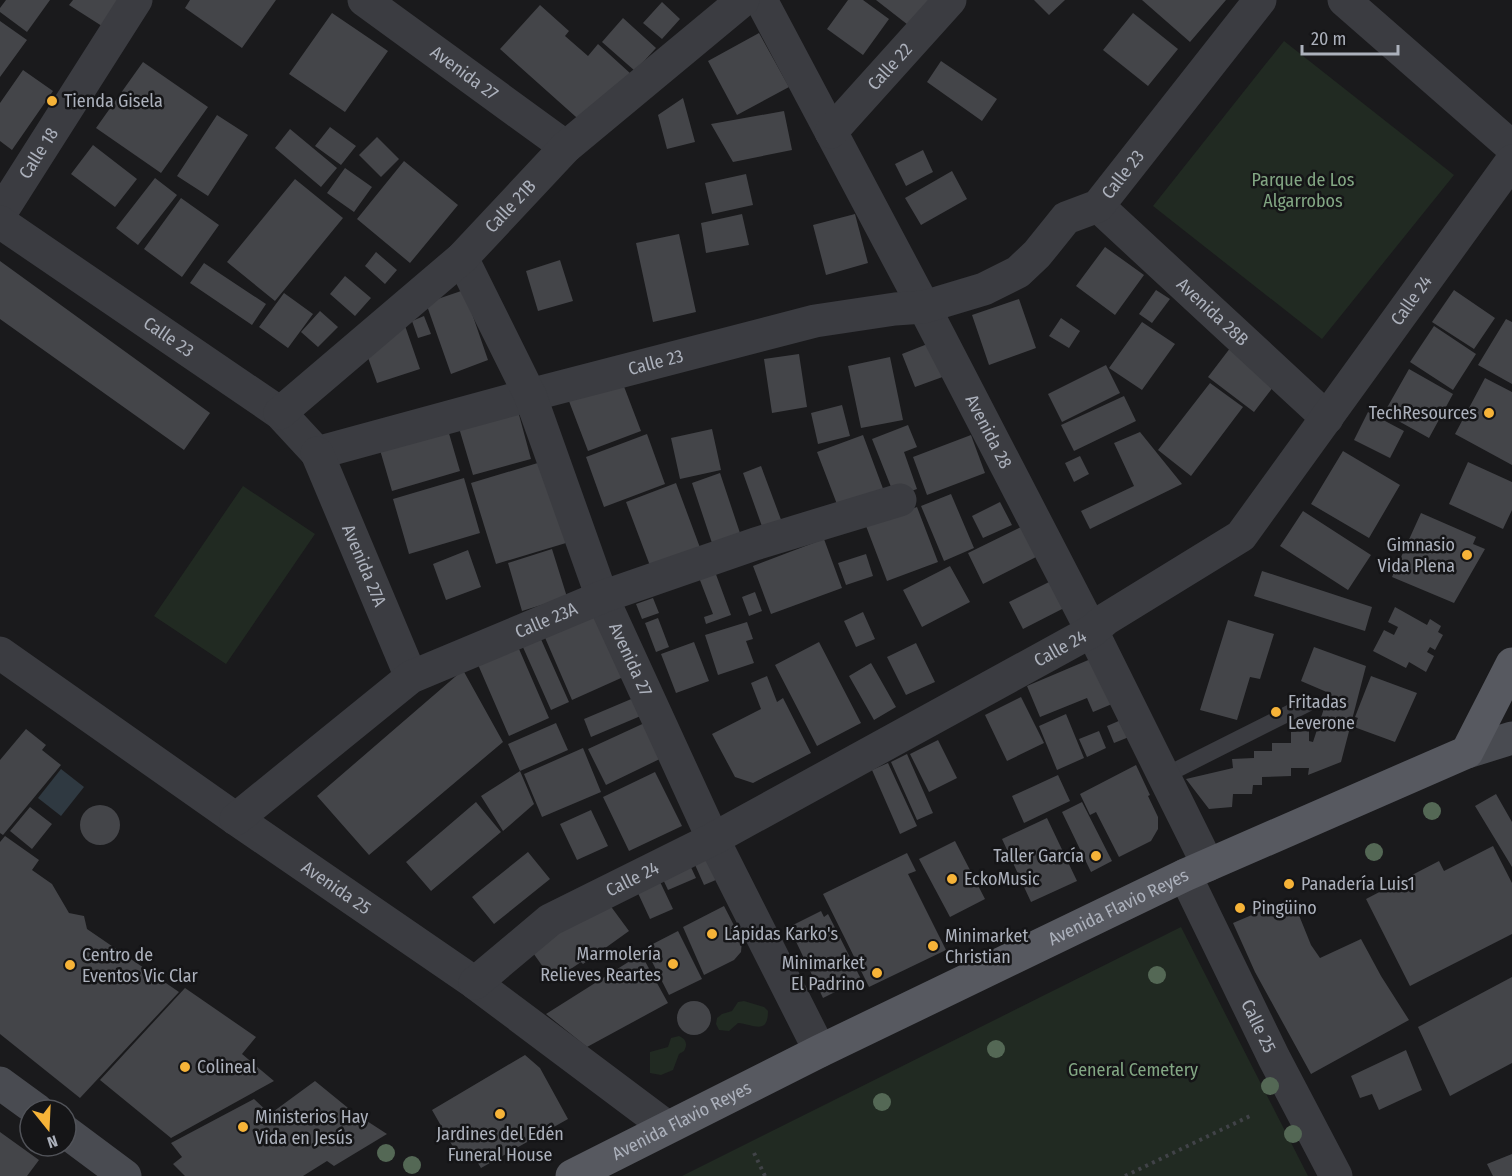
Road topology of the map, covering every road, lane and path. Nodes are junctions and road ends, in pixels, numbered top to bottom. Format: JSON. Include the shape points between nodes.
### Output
{"nodes":[{"id":1,"x":136,"y":0,"type":"edge"},
{"id":2,"x":364,"y":0,"type":"edge"},
{"id":3,"x":743,"y":0,"type":"edge"},
{"id":4,"x":761,"y":0,"type":"edge"},
{"id":5,"x":950,"y":0,"type":"edge"},
{"id":6,"x":1260,"y":0,"type":"edge"},
{"id":7,"x":1344,"y":0,"type":"edge"},
{"id":8,"x":831,"y":132,"type":"junction"},
{"id":9,"x":566,"y":147,"type":"junction"},
{"id":10,"x":1512,"y":147,"type":"edge"},
{"id":11,"x":1512,"y":161,"type":"edge"},
{"id":12,"x":1098,"y":206,"type":"junction"},
{"id":13,"x":0,"y":214,"type":"edge"},
{"id":14,"x":0,"y":222,"type":"edge"},
{"id":15,"x":462,"y":258,"type":"junction"},
{"id":16,"x":924,"y":307,"type":"junction"},
{"id":17,"x":530,"y":394,"type":"junction"},
{"id":18,"x":280,"y":413,"type":"junction"},
{"id":19,"x":1327,"y":418,"type":"junction"},
{"id":20,"x":317,"y":453,"type":"junction"},
{"id":21,"x":900,"y":500,"type":"dead end"},
{"id":22,"x":602,"y":597,"type":"junction"},
{"id":23,"x":1092,"y":630,"type":"junction"},
{"id":24,"x":0,"y":653,"type":"edge"},
{"id":25,"x":1512,"y":664,"type":"edge"},
{"id":26,"x":411,"y":677,"type":"junction"},
{"id":27,"x":1307,"y":704,"type":"dead end"},
{"id":28,"x":1512,"y":738,"type":"edge"},
{"id":29,"x":1467,"y":752,"type":"junction"},
{"id":30,"x":1164,"y":776,"type":"junction"},
{"id":31,"x":236,"y":819,"type":"junction"},
{"id":32,"x":712,"y":839,"type":"junction"},
{"id":33,"x":1197,"y":870,"type":"junction"},
{"id":34,"x":475,"y":983,"type":"junction"},
{"id":35,"x":820,"y":1051,"type":"junction"},
{"id":36,"x":0,"y":1083,"type":"edge"},
{"id":37,"x":20,"y":1098,"type":"edge"},
{"id":38,"x":1250,"y":1116,"type":"dead end"},
{"id":39,"x":667,"y":1127,"type":"junction"},
{"id":40,"x":78,"y":1141,"type":"edge"},
{"id":41,"x":754,"y":1153,"type":"dead end"},
{"id":42,"x":125,"y":1176,"type":"edge"},
{"id":43,"x":572,"y":1176,"type":"edge"},
{"id":44,"x":765,"y":1176,"type":"edge"},
{"id":45,"x":1125,"y":1176,"type":"edge"},
{"id":46,"x":1336,"y":1176,"type":"edge"}],
"edges":[{"from":1,"to":13,"type":"street","name":"Calle 18"},
{"from":2,"to":9,"type":"street","name":"Avenida 27"},
{"from":3,"to":9,"type":"street","name":"Calle 21B"},
{"from":4,"to":8,"type":"street","name":"Avenida 28"},
{"from":5,"to":8,"type":"street","name":"Calle 22"},
{"from":6,"to":12,"type":"street","name":"Calle 23"},
{"from":7,"to":10,"type":"street"},
{"from":8,"to":16,"type":"street","name":"Avenida 28"},
{"from":9,"to":15,"type":"street","name":"Calle 21B"},
{"from":11,"to":19,"type":"street","name":"Calle 24"},
{"from":12,"to":16,"type":"street","name":"Calle 23","via":[[1066,218],[1018,272],[984,290]]},
{"from":12,"to":19,"type":"street","name":"Avenida 28B"},
{"from":14,"to":18,"type":"street","name":"Calle 23"},
{"from":15,"to":17,"type":"street","name":"Avenida 27"},
{"from":15,"to":18,"type":"street","name":"Calle 21B"},
{"from":16,"to":17,"type":"street","name":"Calle 23","via":[[815,321]]},
{"from":16,"to":23,"type":"street","name":"Avenida 28"},
{"from":17,"to":20,"type":"street","name":"Calle 23"},
{"from":17,"to":22,"type":"street","name":"Avenida 27"},
{"from":18,"to":20,"type":"street","name":"Calle 23"},
{"from":19,"to":23,"type":"street","name":"Calle 24","via":[[1241,536]]},
{"from":20,"to":26,"type":"street","name":"Avenida 27A"},
{"from":21,"to":22,"type":"street","name":"Calle 23A","via":[[756,543]]},
{"from":22,"to":26,"type":"street","name":"Calle 23A"},
{"from":22,"to":32,"type":"street","name":"Avenida 27"},
{"from":23,"to":30,"type":"street","name":"Avenida 28"},
{"from":23,"to":32,"type":"street","name":"Calle 24"},
{"from":24,"to":31,"type":"street","name":"Avenida 25"},
{"from":25,"to":29,"type":"main road"},
{"from":26,"to":31,"type":"street","name":"Calle 23A"},
{"from":27,"to":30,"type":"lane"},
{"from":28,"to":29,"type":"main road","name":"Avenida Flavio Reyes"},
{"from":29,"to":33,"type":"main road","name":"Avenida Flavio Reyes"},
{"from":30,"to":33,"type":"street","name":"Avenida 28"},
{"from":31,"to":34,"type":"street","name":"Avenida 25"},
{"from":32,"to":34,"type":"street","name":"Calle 24","via":[[550,920]]},
{"from":32,"to":35,"type":"street","name":"Avenida 27"},
{"from":33,"to":35,"type":"main road","name":"Avenida Flavio Reyes"},
{"from":33,"to":46,"type":"street","name":"Calle 25","via":[[1274,1058]]},
{"from":34,"to":39,"type":"street","name":"Avenida 25"},
{"from":35,"to":39,"type":"main road","name":"Avenida Flavio Reyes"},
{"from":36,"to":37,"type":"main road"},
{"from":38,"to":45,"type":"path"},
{"from":39,"to":43,"type":"main road","name":"Avenida Flavio Reyes"},
{"from":40,"to":42,"type":"main road"},
{"from":41,"to":44,"type":"path"}]}
